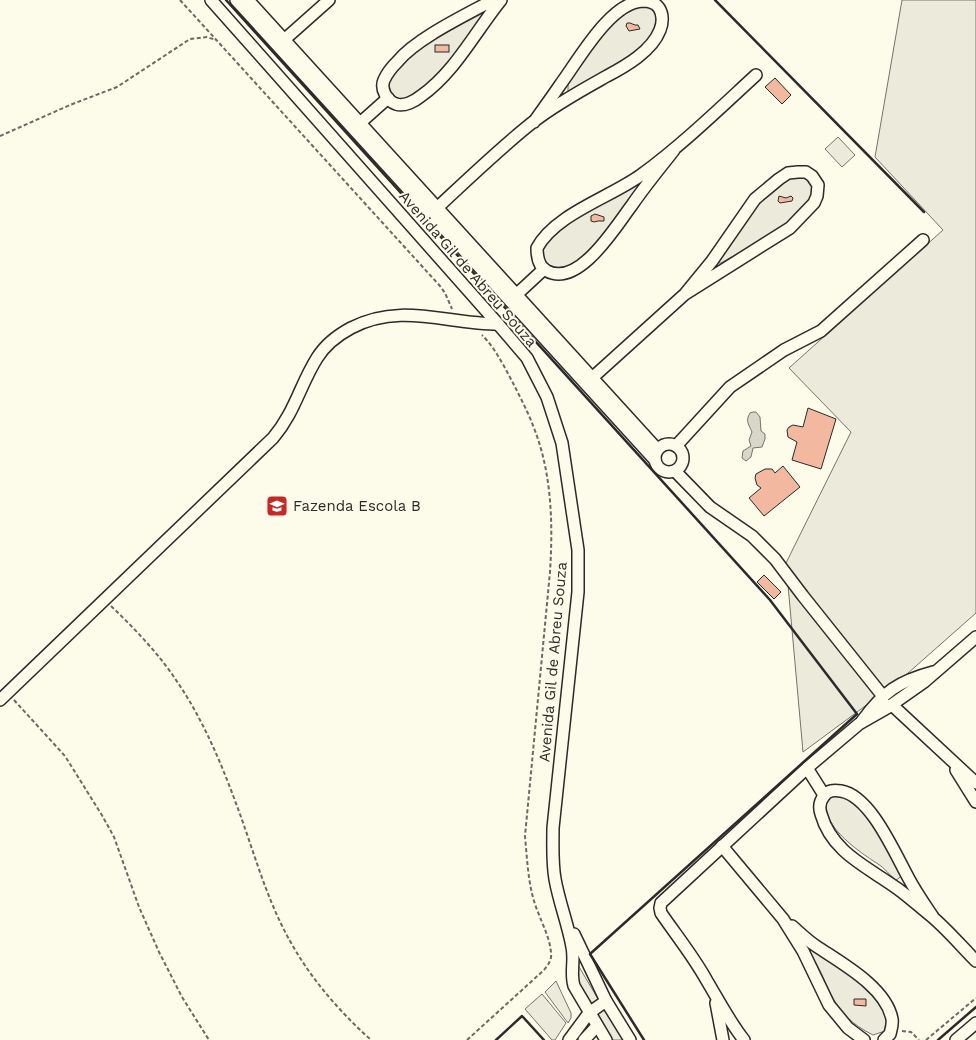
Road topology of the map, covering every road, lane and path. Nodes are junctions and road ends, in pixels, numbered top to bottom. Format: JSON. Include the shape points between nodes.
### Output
{"nodes":[{"id":1,"x":180,"y":0,"type":"edge"},
{"id":2,"x":211,"y":0,"type":"edge"},
{"id":3,"x":236,"y":0,"type":"edge"},
{"id":4,"x":248,"y":0,"type":"edge"},
{"id":5,"x":329,"y":0,"type":"edge"},
{"id":6,"x":493,"y":0,"type":"edge"},
{"id":7,"x":501,"y":0,"type":"edge"},
{"id":8,"x":485,"y":11,"type":"junction"},
{"id":9,"x":216,"y":40,"type":"junction"},
{"id":10,"x":284,"y":40,"type":"junction"},
{"id":11,"x":756,"y":75,"type":"dead end"},
{"id":12,"x":560,"y":85,"type":"junction"},
{"id":13,"x":572,"y":97,"type":"junction"},
{"id":14,"x":388,"y":98,"type":"junction"},
{"id":15,"x":534,"y":122,"type":"junction"},
{"id":16,"x":360,"y":123,"type":"junction"},
{"id":17,"x":0,"y":136,"type":"edge"},
{"id":18,"x":643,"y":181,"type":"junction"},
{"id":19,"x":437,"y":208,"type":"junction"},
{"id":20,"x":923,"y":240,"type":"dead end"},
{"id":21,"x":712,"y":262,"type":"junction"},
{"id":22,"x":544,"y":269,"type":"junction"},
{"id":23,"x":719,"y":272,"type":"junction"},
{"id":24,"x":685,"y":294,"type":"junction"},
{"id":25,"x":516,"y":295,"type":"junction"},
{"id":26,"x":460,"y":320,"type":"junction"},
{"id":27,"x":498,"y":324,"type":"junction"},
{"id":28,"x":478,"y":332,"type":"dead end"},
{"id":29,"x":592,"y":378,"type":"junction"},
{"id":30,"x":676,"y":446,"type":"junction"},
{"id":31,"x":656,"y":455,"type":"junction"},
{"id":32,"x":678,"y":468,"type":"junction"},
{"id":33,"x":105,"y":600,"type":"junction"},
{"id":34,"x":976,"y":637,"type":"edge"},
{"id":35,"x":937,"y":671,"type":"junction"},
{"id":36,"x":882,"y":695,"type":"junction"},
{"id":37,"x":4,"y":697,"type":"edge"},
{"id":38,"x":892,"y":705,"type":"junction"},
{"id":39,"x":859,"y":724,"type":"junction"},
{"id":40,"x":948,"y":758,"type":"junction"},
{"id":41,"x":807,"y":768,"type":"junction"},
{"id":42,"x":976,"y":783,"type":"edge"},
{"id":43,"x":824,"y":795,"type":"junction"},
{"id":44,"x":976,"y":802,"type":"edge"},
{"id":45,"x":722,"y":846,"type":"junction"},
{"id":46,"x":909,"y":879,"type":"junction"},
{"id":47,"x":897,"y":889,"type":"junction"},
{"id":48,"x":564,"y":912,"type":"junction"},
{"id":49,"x":933,"y":918,"type":"junction"},
{"id":50,"x":783,"y":919,"type":"junction"},
{"id":51,"x":813,"y":944,"type":"junction"},
{"id":52,"x":803,"y":952,"type":"junction"},
{"id":53,"x":976,"y":961,"type":"edge"},
{"id":54,"x":715,"y":996,"type":"junction"},
{"id":55,"x":976,"y":998,"type":"edge"},
{"id":56,"x":606,"y":1001,"type":"junction"},
{"id":57,"x":587,"y":1015,"type":"junction"},
{"id":58,"x":976,"y":1023,"type":"edge"},
{"id":59,"x":732,"y":1025,"type":"junction"},
{"id":60,"x":597,"y":1026,"type":"junction"},
{"id":61,"x":901,"y":1032,"type":"dead end"},
{"id":62,"x":722,"y":1035,"type":"edge"},
{"id":63,"x":209,"y":1040,"type":"edge"},
{"id":64,"x":371,"y":1040,"type":"edge"},
{"id":65,"x":467,"y":1040,"type":"edge"},
{"id":66,"x":564,"y":1040,"type":"edge"},
{"id":67,"x":569,"y":1040,"type":"edge"},
{"id":68,"x":584,"y":1040,"type":"edge"},
{"id":69,"x":606,"y":1040,"type":"edge"},
{"id":70,"x":630,"y":1040,"type":"edge"},
{"id":71,"x":744,"y":1040,"type":"edge"},
{"id":72,"x":864,"y":1040,"type":"edge"},
{"id":73,"x":884,"y":1040,"type":"edge"},
{"id":74,"x":919,"y":1040,"type":"edge"},
{"id":75,"x":926,"y":1040,"type":"edge"},
{"id":76,"x":956,"y":1040,"type":"edge"}],
"edges":[{"from":1,"to":9,"type":"path"},
{"from":2,"to":27,"type":"street","name":"Avenida Gil de Abreu Souza"},
{"from":3,"to":31,"type":"street"},
{"from":4,"to":10,"type":"street"},
{"from":5,"to":10,"type":"street"},
{"from":6,"to":8,"type":"street"},
{"from":7,"to":8,"type":"street"},
{"from":8,"to":14,"type":"street","via":[[416,44],[398,60],[384,80],[384,94]]},
{"from":8,"to":14,"type":"street","via":[[450,70],[420,98],[396,104]]},
{"from":9,"to":17,"type":"path","via":[[207,37],[190,39],[118,87]]},
{"from":9,"to":26,"type":"path","via":[[440,286]]},
{"from":10,"to":16,"type":"street"},
{"from":11,"to":18,"type":"street"},
{"from":12,"to":13,"type":"street"},
{"from":12,"to":13,"type":"street","via":[[606,22],[638,1],[658,6],[662,24],[654,41],[619,70]]},
{"from":12,"to":15,"type":"street"},
{"from":13,"to":15,"type":"street"},
{"from":14,"to":16,"type":"street"},
{"from":15,"to":19,"type":"street"},
{"from":16,"to":19,"type":"street"},
{"from":18,"to":22,"type":"street","via":[[600,249],[590,258],[562,274]]},
{"from":18,"to":22,"type":"street","via":[[570,217],[548,233],[537,248],[538,260]]},
{"from":19,"to":25,"type":"street"},
{"from":20,"to":30,"type":"street","via":[[821,331],[784,350],[730,388]]},
{"from":21,"to":23,"type":"street"},
{"from":21,"to":23,"type":"street","via":[[755,199],[779,179],[788,174],[806,172],[816,180],[818,190],[814,203],[790,228]]},
{"from":21,"to":24,"type":"street"},
{"from":22,"to":25,"type":"street"},
{"from":23,"to":24,"type":"street"},
{"from":24,"to":29,"type":"street"},
{"from":25,"to":29,"type":"street"},
{"from":26,"to":27,"type":"street"},
{"from":26,"to":33,"type":"street","via":[[393,315],[366,322],[334,339],[312,366],[289,416],[273,438]]},
{"from":27,"to":48,"type":"street","name":"Avenida Gil de Abreu Souza","via":[[527,358],[547,397],[562,443],[578,550],[578,592],[553,828],[552,856]]},
{"from":28,"to":65,"type":"path","via":[[503,363],[530,417],[549,491],[552,524],[550,572],[525,836],[532,891],[552,956],[544,970]]},
{"from":29,"to":31,"type":"street"},
{"from":30,"to":31,"type":"street","via":[[668,444]]},
{"from":30,"to":32,"type":"street","via":[[683,458]]},
{"from":31,"to":32,"type":"street","via":[[656,464],[662,470]]},
{"from":32,"to":36,"type":"street","via":[[733,515],[734,522],[775,559]]},
{"from":33,"to":37,"type":"street"},
{"from":33,"to":64,"type":"path","via":[[154,651],[177,682],[218,758],[275,912],[287,936],[318,984]]},
{"from":34,"to":35,"type":"street"},
{"from":35,"to":36,"type":"street","via":[[921,675]]},
{"from":35,"to":38,"type":"street"},
{"from":36,"to":38,"type":"street","via":[[892,695]]},
{"from":36,"to":39,"type":"street"},
{"from":37,"to":63,"type":"path","via":[[65,756],[103,817],[114,836],[128,880],[159,952]]},
{"from":38,"to":39,"type":"street"},
{"from":38,"to":40,"type":"street"},
{"from":39,"to":41,"type":"street"},
{"from":40,"to":42,"type":"street"},
{"from":40,"to":44,"type":"street"},
{"from":41,"to":43,"type":"street"},
{"from":41,"to":45,"type":"street"},
{"from":43,"to":46,"type":"street","via":[[835,790],[854,796],[880,825]]},
{"from":43,"to":47,"type":"street","via":[[819,807],[822,819],[842,850]]},
{"from":45,"to":50,"type":"street"},
{"from":45,"to":54,"type":"street","via":[[665,898],[660,908]]},
{"from":46,"to":47,"type":"street"},
{"from":46,"to":49,"type":"street"},
{"from":47,"to":49,"type":"street"},
{"from":48,"to":56,"type":"street","name":"Avenida Gil de Abreu Souza"},
{"from":48,"to":57,"type":"street","name":"Avenida Gil de Abreu Souza","via":[[573,954],[573,982]]},
{"from":49,"to":53,"type":"street"},
{"from":50,"to":51,"type":"street"},
{"from":50,"to":52,"type":"street"},
{"from":51,"to":52,"type":"street"},
{"from":51,"to":73,"type":"street","via":[[856,973],[885,1002],[893,1024]]},
{"from":52,"to":72,"type":"street","via":[[829,1005],[848,1028]]},
{"from":54,"to":59,"type":"street"},
{"from":54,"to":62,"type":"street"},
{"from":55,"to":75,"type":"path"},
{"from":56,"to":57,"type":"street"},
{"from":56,"to":70,"type":"street","name":"Avenida Gil de Abreu Souza"},
{"from":57,"to":60,"type":"street","name":"Avenida Gil de Abreu Souza"},
{"from":57,"to":66,"type":"street"},
{"from":57,"to":67,"type":"street"},
{"from":58,"to":76,"type":"street"},
{"from":59,"to":62,"type":"street"},
{"from":59,"to":71,"type":"street"},
{"from":60,"to":68,"type":"street"},
{"from":60,"to":69,"type":"street","name":"Avenida Gil de Abreu Souza"},
{"from":61,"to":74,"type":"path","via":[[911,1032]]}]}
